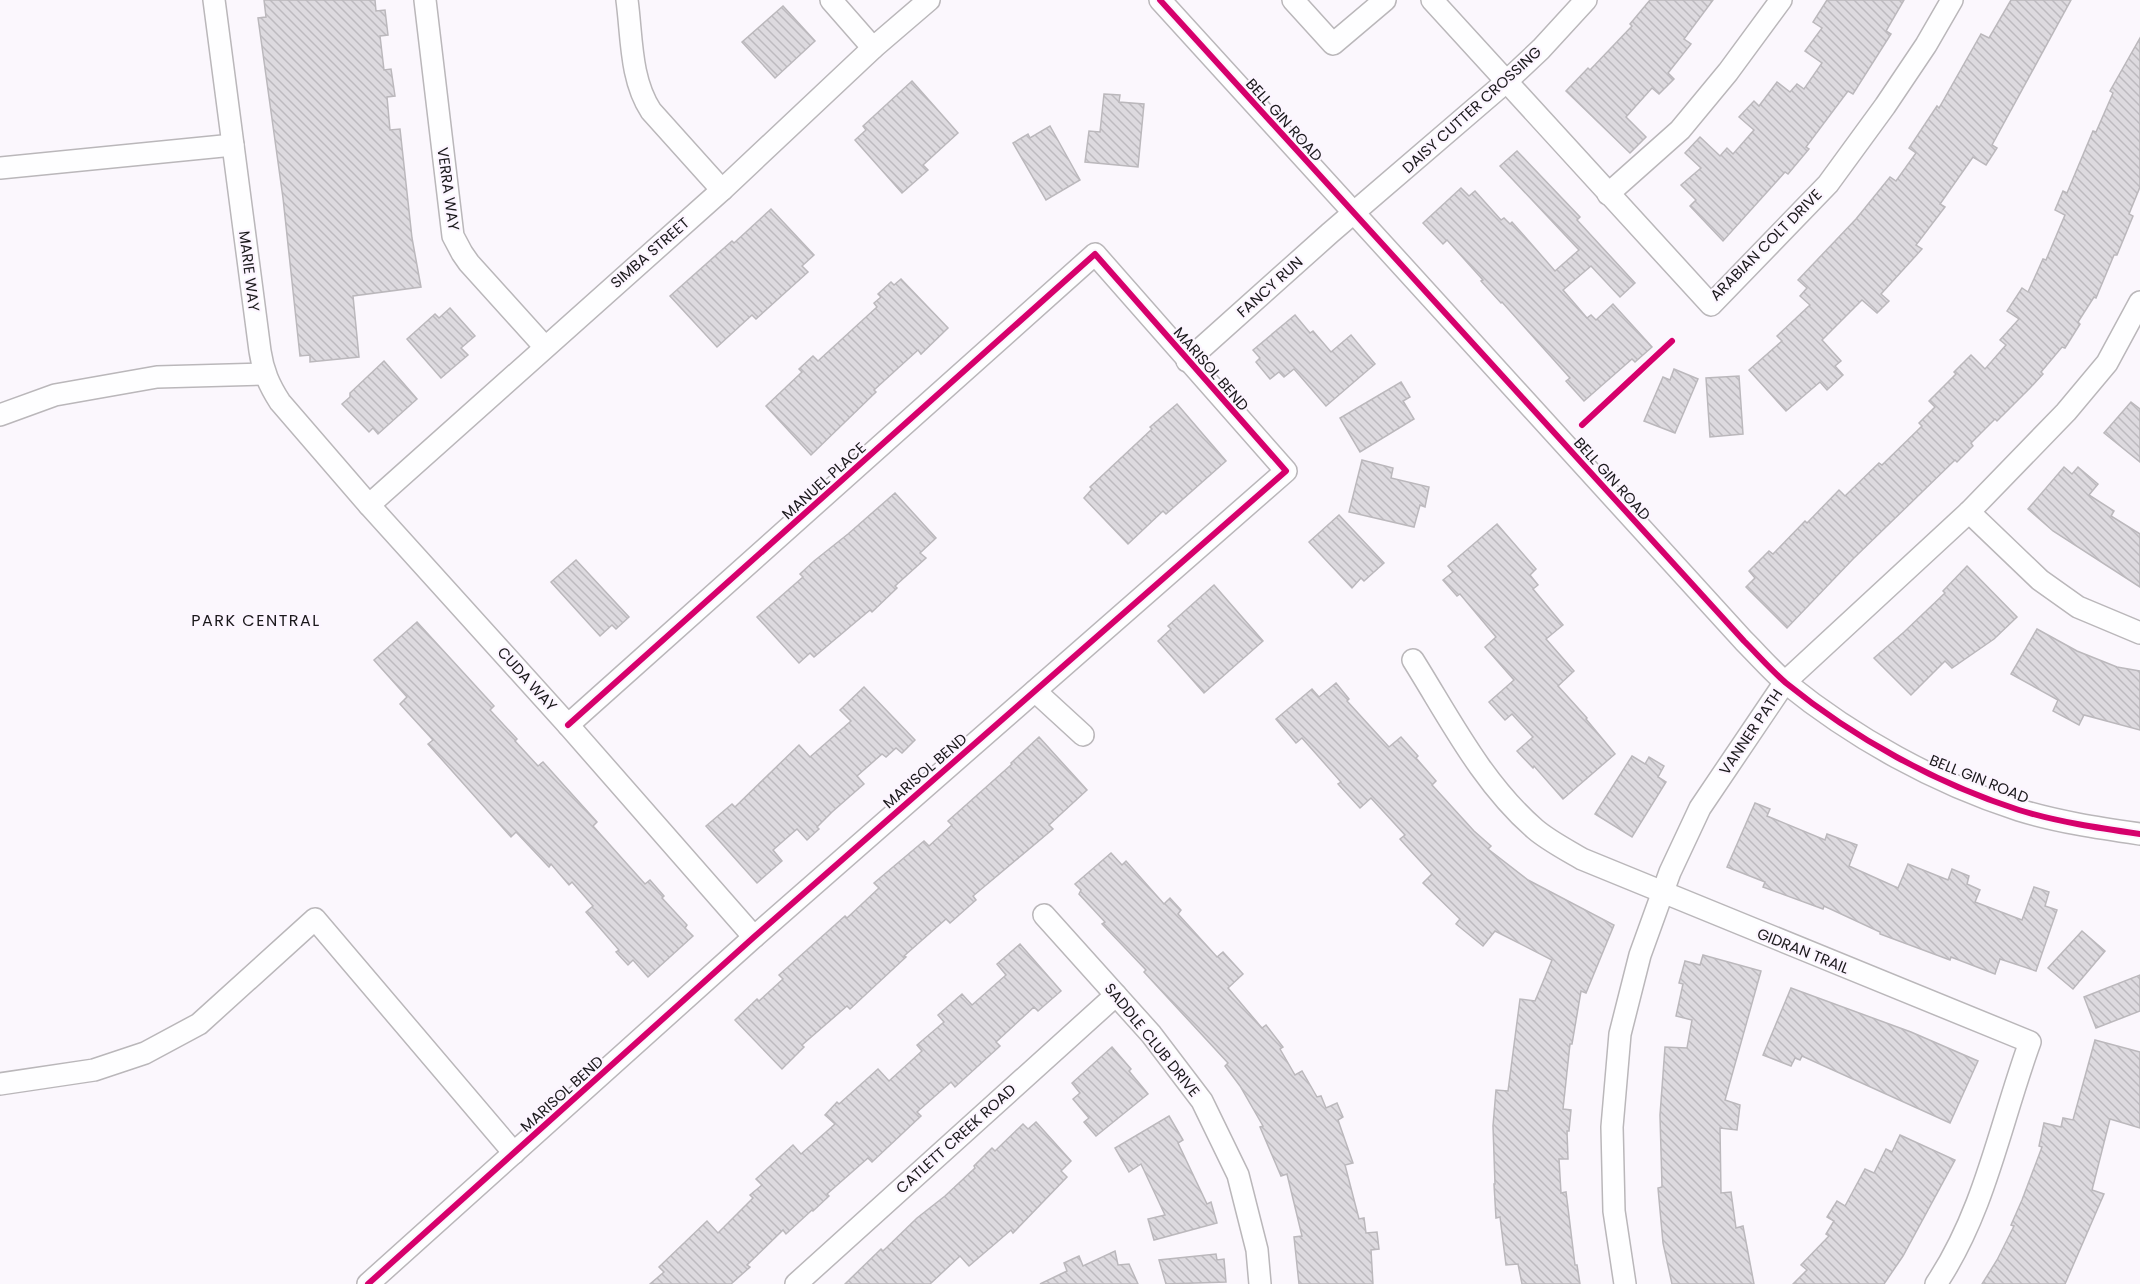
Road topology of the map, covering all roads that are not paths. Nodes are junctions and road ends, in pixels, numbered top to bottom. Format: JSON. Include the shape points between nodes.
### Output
{"nodes":[{"id":1,"x":214,"y":0,"type":"edge"},
{"id":2,"x":425,"y":0,"type":"edge"},
{"id":3,"x":627,"y":0,"type":"edge"},
{"id":4,"x":831,"y":0,"type":"edge"},
{"id":5,"x":929,"y":0,"type":"edge"},
{"id":6,"x":1160,"y":0,"type":"edge"},
{"id":7,"x":1293,"y":0,"type":"edge"},
{"id":8,"x":1384,"y":0,"type":"edge"},
{"id":9,"x":1432,"y":0,"type":"edge"},
{"id":10,"x":1586,"y":0,"type":"edge"},
{"id":11,"x":1781,"y":0,"type":"edge"},
{"id":12,"x":1952,"y":0,"type":"edge"},
{"id":13,"x":873,"y":48,"type":"junction"},
{"id":14,"x":1507,"y":81,"type":"junction"},
{"id":15,"x":233,"y":145,"type":"junction"},
{"id":16,"x":0,"y":168,"type":"edge"},
{"id":17,"x":722,"y":190,"type":"junction"},
{"id":18,"x":1608,"y":194,"type":"junction"},
{"id":19,"x":1353,"y":213,"type":"junction"},
{"id":20,"x":1095,"y":254,"type":"joint"},
{"id":21,"x":2140,"y":302,"type":"edge"},
{"id":22,"x":544,"y":346,"type":"junction"},
{"id":23,"x":1187,"y":361,"type":"junction"},
{"id":24,"x":264,"y":374,"type":"junction"},
{"id":25,"x":0,"y":414,"type":"edge"},
{"id":26,"x":369,"y":505,"type":"junction"},
{"id":27,"x":1969,"y":513,"type":"junction"},
{"id":28,"x":2140,"y":633,"type":"edge"},
{"id":29,"x":1413,"y":660,"type":"dead end"},
{"id":30,"x":1785,"y":682,"type":"junction"},
{"id":31,"x":1035,"y":691,"type":"junction"},
{"id":32,"x":568,"y":725,"type":"junction"},
{"id":33,"x":1083,"y":735,"type":"dead end"},
{"id":34,"x":2140,"y":834,"type":"edge"},
{"id":35,"x":1662,"y":894,"type":"junction"},
{"id":36,"x":1044,"y":915,"type":"dead end"},
{"id":37,"x":754,"y":937,"type":"junction"},
{"id":38,"x":1116,"y":995,"type":"junction"},
{"id":39,"x":0,"y":1084,"type":"edge"},
{"id":40,"x":514,"y":1153,"type":"junction"},
{"id":41,"x":368,"y":1284,"type":"edge"},
{"id":42,"x":796,"y":1284,"type":"edge"},
{"id":43,"x":1260,"y":1284,"type":"edge"},
{"id":44,"x":1626,"y":1284,"type":"edge"},
{"id":45,"x":1936,"y":1284,"type":"edge"}],
"edges":[{"from":1,"to":15,"type":"street","name":"MARIE WAY"},
{"from":2,"to":22,"type":"street","name":"VERRA WAY","via":[[453,236],[470,263]]},
{"from":3,"to":17,"type":"street","via":[[637,82],[645,101]]},
{"from":4,"to":13,"type":"street"},
{"from":5,"to":13,"type":"street","name":"SIMBA STREET"},
{"from":6,"to":19,"type":"street","name":"BELL GIN ROAD"},
{"from":7,"to":8,"type":"street","via":[[1333,44]]},
{"from":9,"to":14,"type":"street","name":"ARABIAN COLT DRIVE"},
{"from":10,"to":14,"type":"street","name":"DAISY CUTTER CROSSING"},
{"from":11,"to":18,"type":"street","via":[[1680,130]]},
{"from":12,"to":18,"type":"street","name":"ARABIAN COLT DRIVE","via":[[1908,71],[1828,184],[1711,305]]},
{"from":13,"to":17,"type":"street","name":"SIMBA STREET"},
{"from":14,"to":18,"type":"street","name":"ARABIAN COLT DRIVE"},
{"from":14,"to":19,"type":"street","name":"DAISY CUTTER CROSSING"},
{"from":15,"to":16,"type":"street"},
{"from":15,"to":24,"type":"street","name":"MARIE WAY"},
{"from":17,"to":22,"type":"street","name":"SIMBA STREET"},
{"from":19,"to":23,"type":"street","name":"FANCY RUN"},
{"from":19,"to":30,"type":"street","name":"BELL GIN ROAD"},
{"from":20,"to":23,"type":"street","name":"MARISOL BEND"},
{"from":20,"to":32,"type":"street","name":"MANUEL PLACE"},
{"from":21,"to":27,"type":"street","name":"VANNER PATH","via":[[2107,363],[2066,412]]},
{"from":22,"to":26,"type":"street","name":"SIMBA STREET"},
{"from":23,"to":31,"type":"street","name":"MARISOL BEND","via":[[1286,471]]},
{"from":24,"to":25,"type":"street","via":[[157,377],[55,395]]},
{"from":24,"to":26,"type":"street","name":"MARIE WAY","via":[[280,402]]},
{"from":26,"to":32,"type":"street","name":"CUDA WAY"},
{"from":27,"to":28,"type":"street","via":[[2040,580],[2078,607]]},
{"from":27,"to":30,"type":"street","name":"VANNER PATH"},
{"from":29,"to":35,"type":"street","name":"GIDRAN TRAIL","via":[[1477,763],[1504,799],[1537,831],[1582,859]]},
{"from":30,"to":34,"type":"street","name":"BELL GIN ROAD","via":[[1890,754],[1957,786],[2019,810],[2094,828]]},
{"from":30,"to":35,"type":"street","name":"VANNER PATH","via":[[1701,808]]},
{"from":31,"to":33,"type":"street"},
{"from":31,"to":37,"type":"street","name":"MARISOL BEND"},
{"from":32,"to":37,"type":"street","name":"CUDA WAY"},
{"from":35,"to":44,"type":"street","name":"VANNER PATH","via":[[1640,955],[1620,1034],[1612,1127],[1614,1211]]},
{"from":35,"to":45,"type":"street","name":"GIDRAN TRAIL","via":[[2030,1042],[1981,1195],[1954,1258]]},
{"from":36,"to":38,"type":"street","name":"SADDLE CLUB DRIVE"},
{"from":37,"to":40,"type":"street","name":"MARISOL BEND"},
{"from":38,"to":42,"type":"street","name":"CATLETT CREEK ROAD"},
{"from":38,"to":43,"type":"street","name":"SADDLE CLUB DRIVE","via":[[1202,1101],[1238,1175],[1257,1250]]},
{"from":39,"to":40,"type":"street","via":[[94,1070],[145,1053],[199,1024],[315,919]]},
{"from":40,"to":41,"type":"street","name":"MARISOL BEND"}]}
